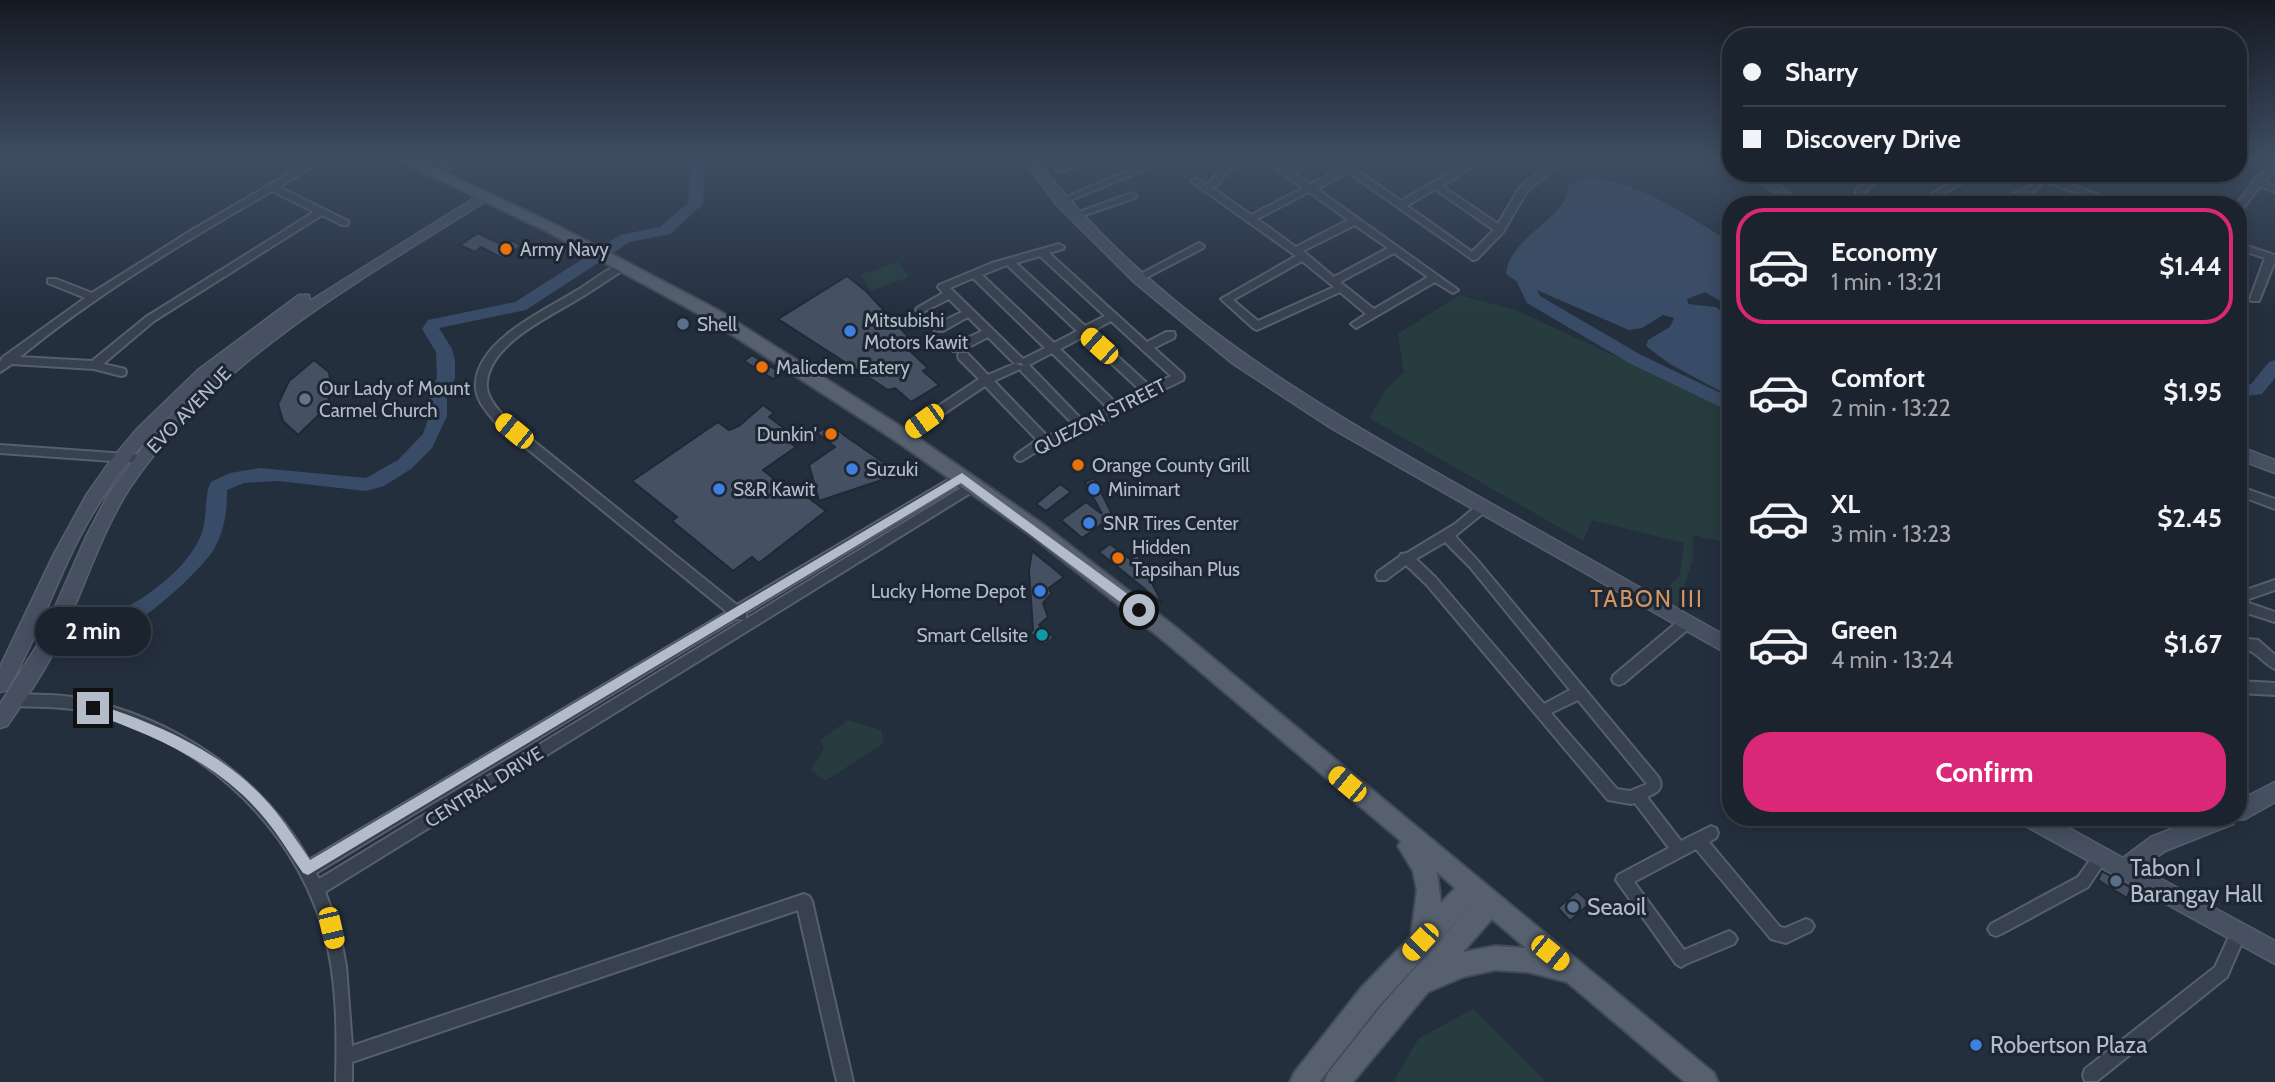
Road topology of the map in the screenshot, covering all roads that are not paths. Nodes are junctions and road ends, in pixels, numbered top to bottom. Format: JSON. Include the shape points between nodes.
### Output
{"nodes":[{"id":1,"x":232,"y":210,"type":"edge"},
{"id":2,"x":451,"y":210,"type":"edge"},
{"id":3,"x":513,"y":210,"type":"edge"},
{"id":4,"x":1071,"y":210,"type":"edge"},
{"id":5,"x":1089,"y":210,"type":"edge"},
{"id":6,"x":1238,"y":210,"type":"edge"},
{"id":7,"x":1266,"y":210,"type":"edge"},
{"id":8,"x":1342,"y":210,"type":"edge"},
{"id":9,"x":1409,"y":210,"type":"edge"},
{"id":10,"x":1472,"y":210,"type":"edge"},
{"id":11,"x":1511,"y":210,"type":"edge"},
{"id":12,"x":322,"y":211,"type":"joint"},
{"id":13,"x":1076,"y":215,"type":"junction"},
{"id":14,"x":1250,"y":219,"type":"junction"},
{"id":15,"x":1356,"y":220,"type":"junction"},
{"id":16,"x":345,"y":223,"type":"dead end"},
{"id":17,"x":1500,"y":230,"type":"junction"},
{"id":18,"x":1199,"y":246,"type":"dead end"},
{"id":19,"x":1059,"y":247,"type":"dead end"},
{"id":20,"x":1394,"y":249,"type":"junction"},
{"id":21,"x":2247,"y":249,"type":"edge"},
{"id":22,"x":1042,"y":252,"type":"junction"},
{"id":23,"x":1299,"y":254,"type":"junction"},
{"id":24,"x":605,"y":257,"type":"junction"},
{"id":25,"x":2273,"y":258,"type":"edge"},
{"id":26,"x":1008,"y":261,"type":"junction"},
{"id":27,"x":974,"y":274,"type":"junction"},
{"id":28,"x":1139,"y":278,"type":"junction"},
{"id":29,"x":1435,"y":278,"type":"junction"},
{"id":30,"x":52,"y":281,"type":"dead end"},
{"id":31,"x":1337,"y":285,"type":"junction"},
{"id":32,"x":1453,"y":290,"type":"dead end"},
{"id":33,"x":947,"y":291,"type":"junction"},
{"id":34,"x":92,"y":297,"type":"junction"},
{"id":35,"x":2255,"y":299,"type":"dead end"},
{"id":36,"x":920,"y":310,"type":"dead end"},
{"id":37,"x":968,"y":313,"type":"junction"},
{"id":38,"x":1373,"y":314,"type":"junction"},
{"id":39,"x":1113,"y":316,"type":"junction"},
{"id":40,"x":1356,"y":324,"type":"dead end"},
{"id":41,"x":939,"y":328,"type":"dead end"},
{"id":42,"x":1083,"y":331,"type":"junction"},
{"id":43,"x":988,"y":332,"type":"junction"},
{"id":44,"x":1170,"y":335,"type":"dead end"},
{"id":45,"x":253,"y":341,"type":"junction"},
{"id":46,"x":1147,"y":346,"type":"junction"},
{"id":47,"x":1053,"y":348,"type":"junction"},
{"id":48,"x":3,"y":362,"type":"edge"},
{"id":49,"x":1021,"y":364,"type":"junction"},
{"id":50,"x":94,"y":365,"type":"junction"},
{"id":51,"x":121,"y":372,"type":"dead end"},
{"id":52,"x":1179,"y":377,"type":"joint"},
{"id":53,"x":986,"y":380,"type":"junction"},
{"id":54,"x":1148,"y":391,"type":"junction"},
{"id":55,"x":1115,"y":408,"type":"junction"},
{"id":56,"x":1082,"y":426,"type":"junction"},
{"id":57,"x":902,"y":436,"type":"junction"},
{"id":58,"x":1045,"y":442,"type":"junction"},
{"id":59,"x":0,"y":449,"type":"edge"},
{"id":60,"x":2247,"y":456,"type":"edge"},
{"id":61,"x":1021,"y":457,"type":"dead end"},
{"id":62,"x":121,"y":458,"type":"junction"},
{"id":63,"x":141,"y":459,"type":"junction"},
{"id":64,"x":2275,"y":467,"type":"edge"},
{"id":65,"x":968,"y":482,"type":"junction"},
{"id":66,"x":2247,"y":493,"type":"edge"},
{"id":67,"x":2275,"y":504,"type":"edge"},
{"id":68,"x":1483,"y":507,"type":"junction"},
{"id":69,"x":95,"y":532,"type":"junction"},
{"id":70,"x":72,"y":534,"type":"junction"},
{"id":71,"x":1446,"y":535,"type":"junction"},
{"id":72,"x":1405,"y":557,"type":"junction"},
{"id":73,"x":1382,"y":576,"type":"dead end"},
{"id":74,"x":2275,"y":585,"type":"edge"},
{"id":75,"x":2247,"y":595,"type":"edge"},
{"id":76,"x":2247,"y":608,"type":"edge"},
{"id":77,"x":737,"y":612,"type":"junction"},
{"id":78,"x":2275,"y":617,"type":"edge"},
{"id":79,"x":1687,"y":622,"type":"junction"},
{"id":80,"x":750,"y":623,"type":"junction"},
{"id":81,"x":53,"y":634,"type":"junction"},
{"id":82,"x":27,"y":637,"type":"junction"},
{"id":83,"x":1722,"y":643,"type":"edge"},
{"id":84,"x":2247,"y":644,"type":"edge"},
{"id":85,"x":2275,"y":663,"type":"edge"},
{"id":86,"x":1619,"y":679,"type":"dead end"},
{"id":87,"x":0,"y":684,"type":"edge"},
{"id":88,"x":2247,"y":688,"type":"edge"},
{"id":89,"x":2275,"y":689,"type":"edge"},
{"id":90,"x":1580,"y":692,"type":"junction"},
{"id":91,"x":7,"y":700,"type":"edge"},
{"id":92,"x":1542,"y":711,"type":"junction"},
{"id":93,"x":0,"y":720,"type":"edge"},
{"id":94,"x":2275,"y":791,"type":"edge"},
{"id":95,"x":1638,"y":796,"type":"junction"},
{"id":96,"x":2247,"y":807,"type":"edge"},
{"id":97,"x":1379,"y":811,"type":"junction"},
{"id":98,"x":2045,"y":826,"type":"edge"},
{"id":99,"x":2175,"y":826,"type":"edge"},
{"id":100,"x":1679,"y":850,"type":"junction"},
{"id":101,"x":2101,"y":857,"type":"junction"},
{"id":102,"x":308,"y":869,"type":"junction"},
{"id":103,"x":2125,"y":871,"type":"junction"},
{"id":104,"x":1471,"y":888,"type":"junction"},
{"id":105,"x":317,"y":889,"type":"junction"},
{"id":106,"x":1490,"y":904,"type":"junction"},
{"id":107,"x":1806,"y":926,"type":"dead end"},
{"id":108,"x":1996,"y":929,"type":"dead end"},
{"id":109,"x":2238,"y":933,"type":"junction"},
{"id":110,"x":1730,"y":939,"type":"dead end"},
{"id":111,"x":1420,"y":942,"type":"junction"},
{"id":112,"x":2275,"y":953,"type":"edge"},
{"id":113,"x":1580,"y":978,"type":"junction"},
{"id":114,"x":1413,"y":989,"type":"junction"},
{"id":115,"x":344,"y":1057,"type":"junction"},
{"id":116,"x":2091,"y":1075,"type":"dead end"},
{"id":117,"x":344,"y":1082,"type":"edge"},
{"id":118,"x":845,"y":1082,"type":"edge"},
{"id":119,"x":1303,"y":1082,"type":"edge"},
{"id":120,"x":1337,"y":1082,"type":"edge"},
{"id":121,"x":1705,"y":1082,"type":"edge"}],
"edges":[{"from":1,"to":34,"type":"street"},
{"from":2,"to":45,"type":"street","name":"EVO AVENUE"},
{"from":3,"to":24,"type":"main road"},
{"from":4,"to":13,"type":"street"},
{"from":5,"to":13,"type":"street"},
{"from":6,"to":14,"type":"street"},
{"from":7,"to":14,"type":"street"},
{"from":8,"to":15,"type":"street"},
{"from":9,"to":17,"type":"street","via":[[1473,257]]},
{"from":10,"to":17,"type":"street"},
{"from":11,"to":17,"type":"street"},
{"from":12,"to":16,"type":"street"},
{"from":12,"to":50,"type":"street","via":[[172,304]]},
{"from":13,"to":28,"type":"street"},
{"from":14,"to":23,"type":"street"},
{"from":15,"to":20,"type":"street"},
{"from":15,"to":23,"type":"street"},
{"from":18,"to":28,"type":"street"},
{"from":19,"to":22,"type":"street"},
{"from":20,"to":29,"type":"street"},
{"from":20,"to":31,"type":"street"},
{"from":21,"to":25,"type":"street"},
{"from":22,"to":26,"type":"street"},
{"from":22,"to":39,"type":"street"},
{"from":23,"to":31,"type":"street"},
{"from":23,"to":31,"type":"street","via":[[1226,299],[1257,326]]},
{"from":24,"to":57,"type":"main road","via":[[712,314]]},
{"from":24,"to":77,"type":"street","via":[[508,337],[486,367],[484,396],[501,421]]},
{"from":25,"to":35,"type":"street"},
{"from":26,"to":27,"type":"street"},
{"from":26,"to":42,"type":"street"},
{"from":27,"to":33,"type":"street"},
{"from":27,"to":47,"type":"street"},
{"from":28,"to":68,"type":"street","via":[[1278,388]]},
{"from":29,"to":32,"type":"street"},
{"from":29,"to":38,"type":"street"},
{"from":30,"to":34,"type":"street"},
{"from":31,"to":38,"type":"street"},
{"from":33,"to":36,"type":"street"},
{"from":33,"to":37,"type":"street"},
{"from":34,"to":48,"type":"street"},
{"from":37,"to":41,"type":"street"},
{"from":37,"to":43,"type":"street"},
{"from":38,"to":40,"type":"street"},
{"from":39,"to":42,"type":"street"},
{"from":39,"to":46,"type":"street"},
{"from":42,"to":47,"type":"street"},
{"from":42,"to":54,"type":"street"},
{"from":43,"to":49,"type":"street"},
{"from":43,"to":53,"type":"street","via":[[960,352]]},
{"from":44,"to":46,"type":"street"},
{"from":45,"to":62,"type":"street","name":"EVO AVENUE","via":[[186,388]]},
{"from":45,"to":63,"type":"street","name":"EVO AVENUE"},
{"from":46,"to":52,"type":"street"},
{"from":47,"to":49,"type":"street"},
{"from":47,"to":55,"type":"street"},
{"from":48,"to":50,"type":"street"},
{"from":49,"to":53,"type":"street"},
{"from":49,"to":56,"type":"street"},
{"from":50,"to":51,"type":"street"},
{"from":52,"to":54,"type":"street","name":"QUEZON STREET"},
{"from":53,"to":57,"type":"street"},
{"from":53,"to":58,"type":"street"},
{"from":54,"to":55,"type":"street","name":"QUEZON STREET"},
{"from":55,"to":56,"type":"street","name":"QUEZON STREET"},
{"from":56,"to":58,"type":"street","name":"QUEZON STREET"},
{"from":57,"to":65,"type":"main road"},
{"from":58,"to":61,"type":"street","name":"QUEZON STREET"},
{"from":59,"to":62,"type":"street"},
{"from":60,"to":64,"type":"street"},
{"from":62,"to":63,"type":"street"},
{"from":62,"to":70,"type":"street","name":"EVO AVENUE"},
{"from":63,"to":69,"type":"street","name":"EVO AVENUE"},
{"from":65,"to":77,"type":"street","name":"CENTRAL DRIVE"},
{"from":65,"to":80,"type":"street","name":"CENTRAL DRIVE"},
{"from":65,"to":97,"type":"main road","via":[[1171,635]]},
{"from":66,"to":67,"type":"street"},
{"from":68,"to":71,"type":"street","via":[[1466,525]]},
{"from":68,"to":79,"type":"street"},
{"from":69,"to":70,"type":"street"},
{"from":69,"to":81,"type":"street","name":"EVO AVENUE"},
{"from":70,"to":82,"type":"street","name":"EVO AVENUE"},
{"from":71,"to":72,"type":"street"},
{"from":71,"to":90,"type":"street"},
{"from":72,"to":73,"type":"street"},
{"from":72,"to":92,"type":"street"},
{"from":74,"to":75,"type":"street"},
{"from":76,"to":78,"type":"street"},
{"from":77,"to":80,"type":"street"},
{"from":77,"to":102,"type":"street","name":"CENTRAL DRIVE"},
{"from":79,"to":83,"type":"street"},
{"from":79,"to":86,"type":"street"},
{"from":80,"to":105,"type":"street","name":"CENTRAL DRIVE"},
{"from":81,"to":82,"type":"street"},
{"from":81,"to":91,"type":"street","name":"EVO AVENUE"},
{"from":82,"to":87,"type":"street","name":"EVO AVENUE"},
{"from":84,"to":85,"type":"street"},
{"from":88,"to":89,"type":"street"},
{"from":90,"to":92,"type":"street"},
{"from":90,"to":95,"type":"street","via":[[1654,782],[1654,787]]},
{"from":91,"to":93,"type":"street","name":"EVO AVENUE"},
{"from":91,"to":102,"type":"street","via":[[76,704],[109,712],[187,746],[219,767],[261,805]]},
{"from":92,"to":95,"type":"street","via":[[1613,795],[1625,799]]},
{"from":94,"to":96,"type":"street"},
{"from":95,"to":100,"type":"street"},
{"from":97,"to":104,"type":"main road"},
{"from":97,"to":111,"type":"main road","via":[[1417,853],[1429,882],[1429,913]]},
{"from":98,"to":101,"type":"street"},
{"from":99,"to":103,"type":"street"},
{"from":100,"to":107,"type":"street","via":[[1705,836],[1776,934],[1786,936]]},
{"from":100,"to":110,"type":"street","via":[[1623,881],[1683,961]]},
{"from":101,"to":103,"type":"street"},
{"from":101,"to":108,"type":"street","via":[[2083,882]]},
{"from":102,"to":105,"type":"street"},
{"from":103,"to":109,"type":"street"},
{"from":104,"to":106,"type":"main road"},
{"from":104,"to":111,"type":"main road"},
{"from":105,"to":115,"type":"street","via":[[338,963]]},
{"from":106,"to":113,"type":"main road"},
{"from":106,"to":114,"type":"main road"},
{"from":109,"to":112,"type":"street"},
{"from":109,"to":116,"type":"street","via":[[2221,972]]},
{"from":111,"to":119,"type":"main road"},
{"from":113,"to":114,"type":"main road","via":[[1533,960],[1501,956],[1463,963]]},
{"from":113,"to":121,"type":"main road"},
{"from":114,"to":120,"type":"main road"},
{"from":115,"to":117,"type":"street"},
{"from":115,"to":118,"type":"street","via":[[804,901]]}]}
